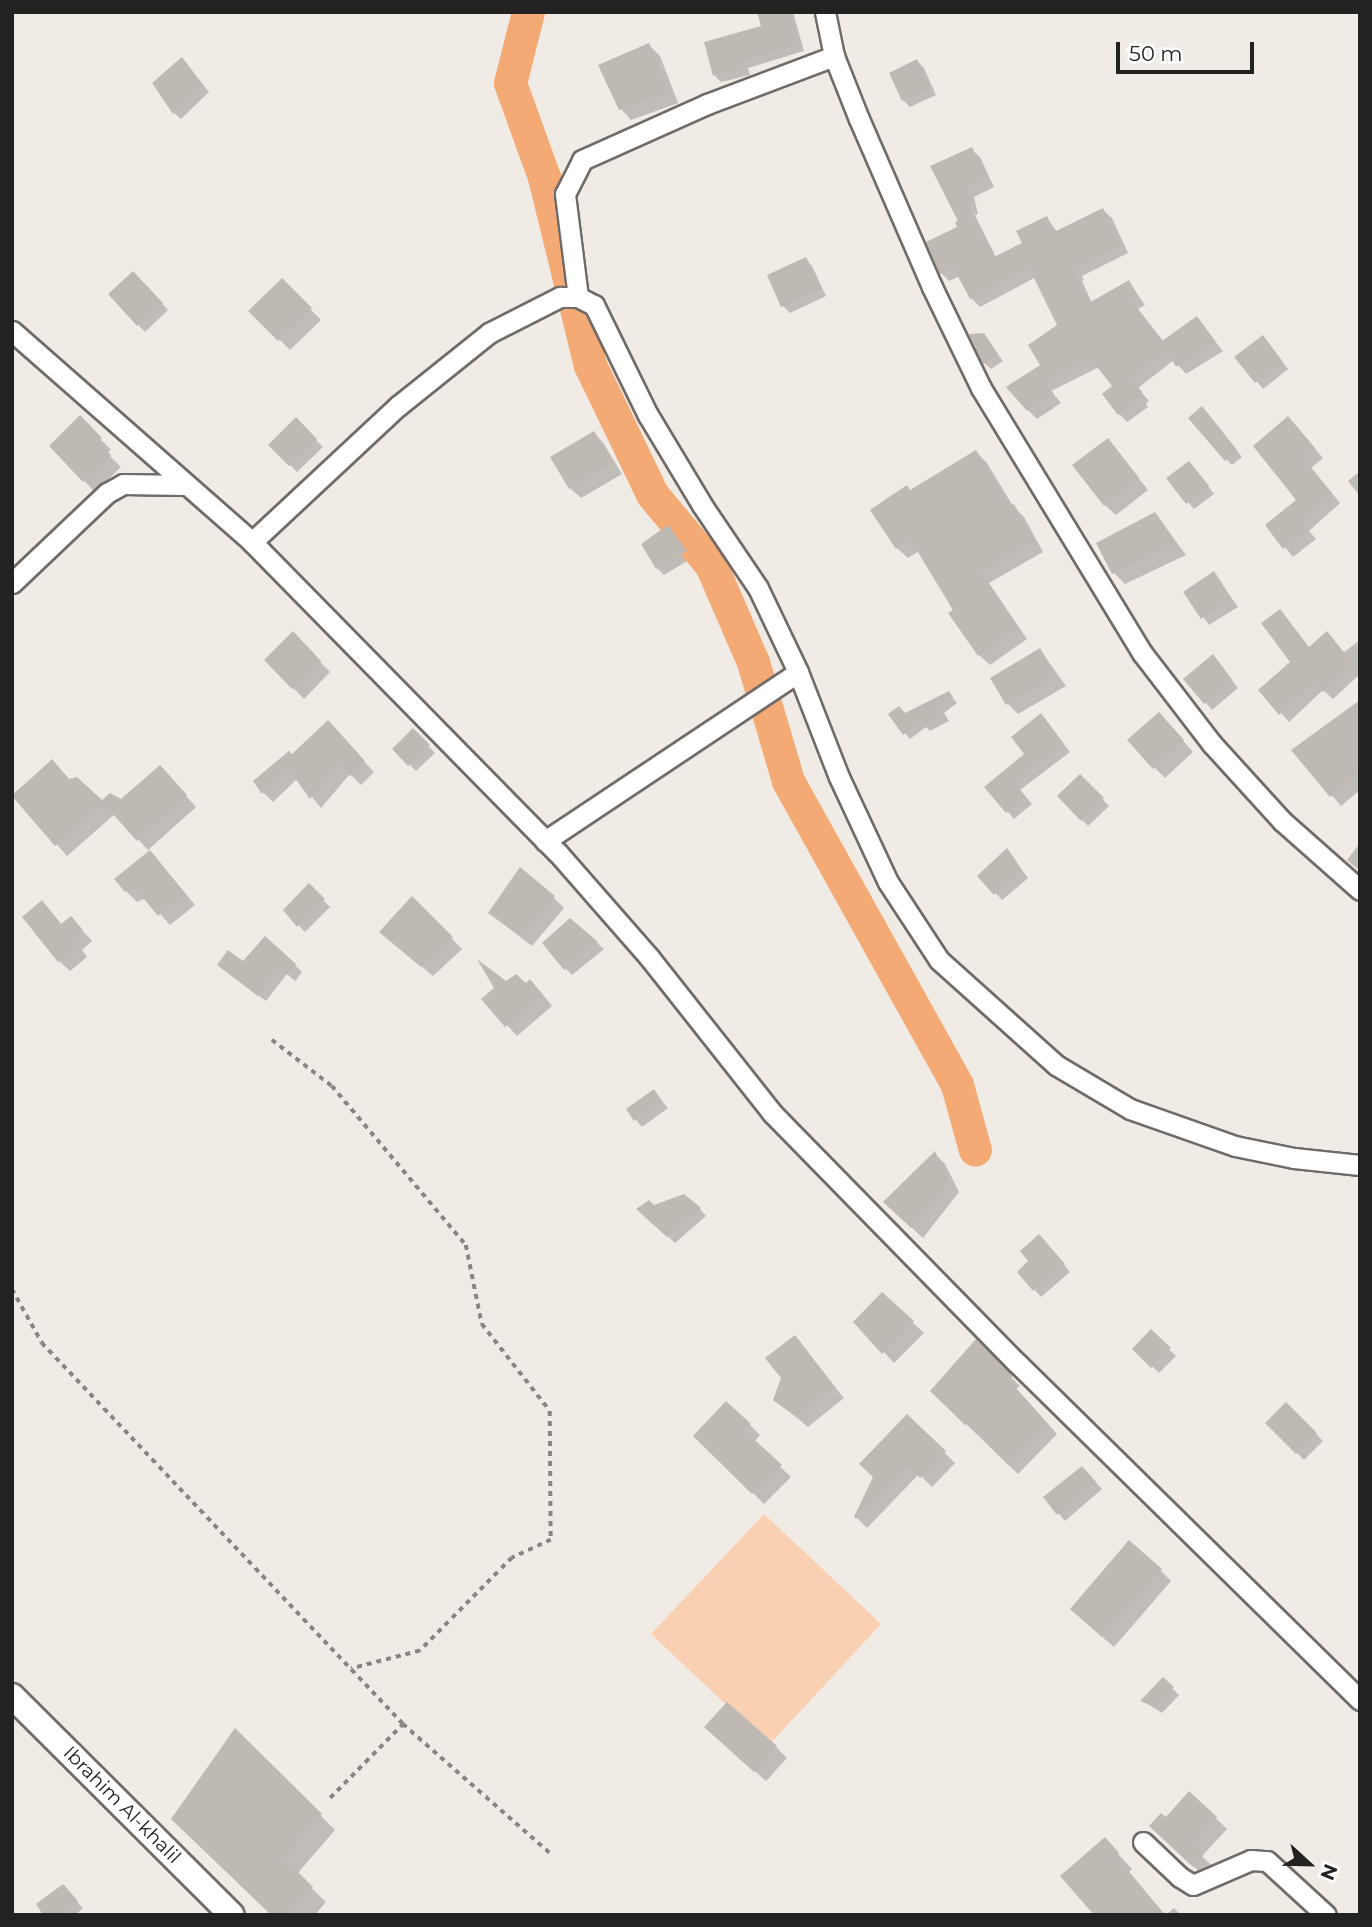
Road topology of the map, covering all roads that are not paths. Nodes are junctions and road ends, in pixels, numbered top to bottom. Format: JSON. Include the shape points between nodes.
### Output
{"nodes":[{"id":1,"x":825,"y":12,"type":"edge"},
{"id":2,"x":834,"y":56,"type":"junction"},
{"id":3,"x":578,"y":297,"type":"junction"},
{"id":4,"x":12,"y":331,"type":"edge"},
{"id":5,"x":185,"y":485,"type":"junction"},
{"id":6,"x":252,"y":542,"type":"junction"},
{"id":7,"x":12,"y":583,"type":"edge"},
{"id":8,"x":798,"y":672,"type":"junction"},
{"id":9,"x":545,"y":841,"type":"junction"},
{"id":10,"x":1360,"y":890,"type":"edge"},
{"id":11,"x":1360,"y":1165,"type":"edge"},
{"id":12,"x":12,"y":1696,"type":"edge"},
{"id":13,"x":1360,"y":1700,"type":"edge"},
{"id":14,"x":1143,"y":1842,"type":"dead end"},
{"id":15,"x":232,"y":1915,"type":"edge"},
{"id":16,"x":1326,"y":1915,"type":"edge"}],
"edges":[{"from":1,"to":2,"type":"street"},
{"from":2,"to":3,"type":"street","via":[[707,104],[582,160],[565,194]]},
{"from":2,"to":10,"type":"street","via":[[981,387],[1143,654],[1212,744],[1282,821]]},
{"from":3,"to":6,"type":"street","via":[[559,297],[489,333],[450,362]]},
{"from":3,"to":8,"type":"street","via":[[594,305],[648,415],[758,588]]},
{"from":4,"to":5,"type":"street"},
{"from":5,"to":6,"type":"street"},
{"from":5,"to":7,"type":"street","via":[[123,484]]},
{"from":6,"to":9,"type":"street"},
{"from":8,"to":9,"type":"street"},
{"from":8,"to":11,"type":"street","via":[[839,777],[888,882],[939,960],[1056,1065],[1130,1109],[1235,1146]]},
{"from":9,"to":13,"type":"street","via":[[649,957],[772,1113],[1017,1363]]},
{"from":12,"to":15,"type":"street","name":"Ibrahim Al-khalil"},
{"from":14,"to":16,"type":"street","via":[[1193,1885],[1251,1860],[1267,1861]]}]}
